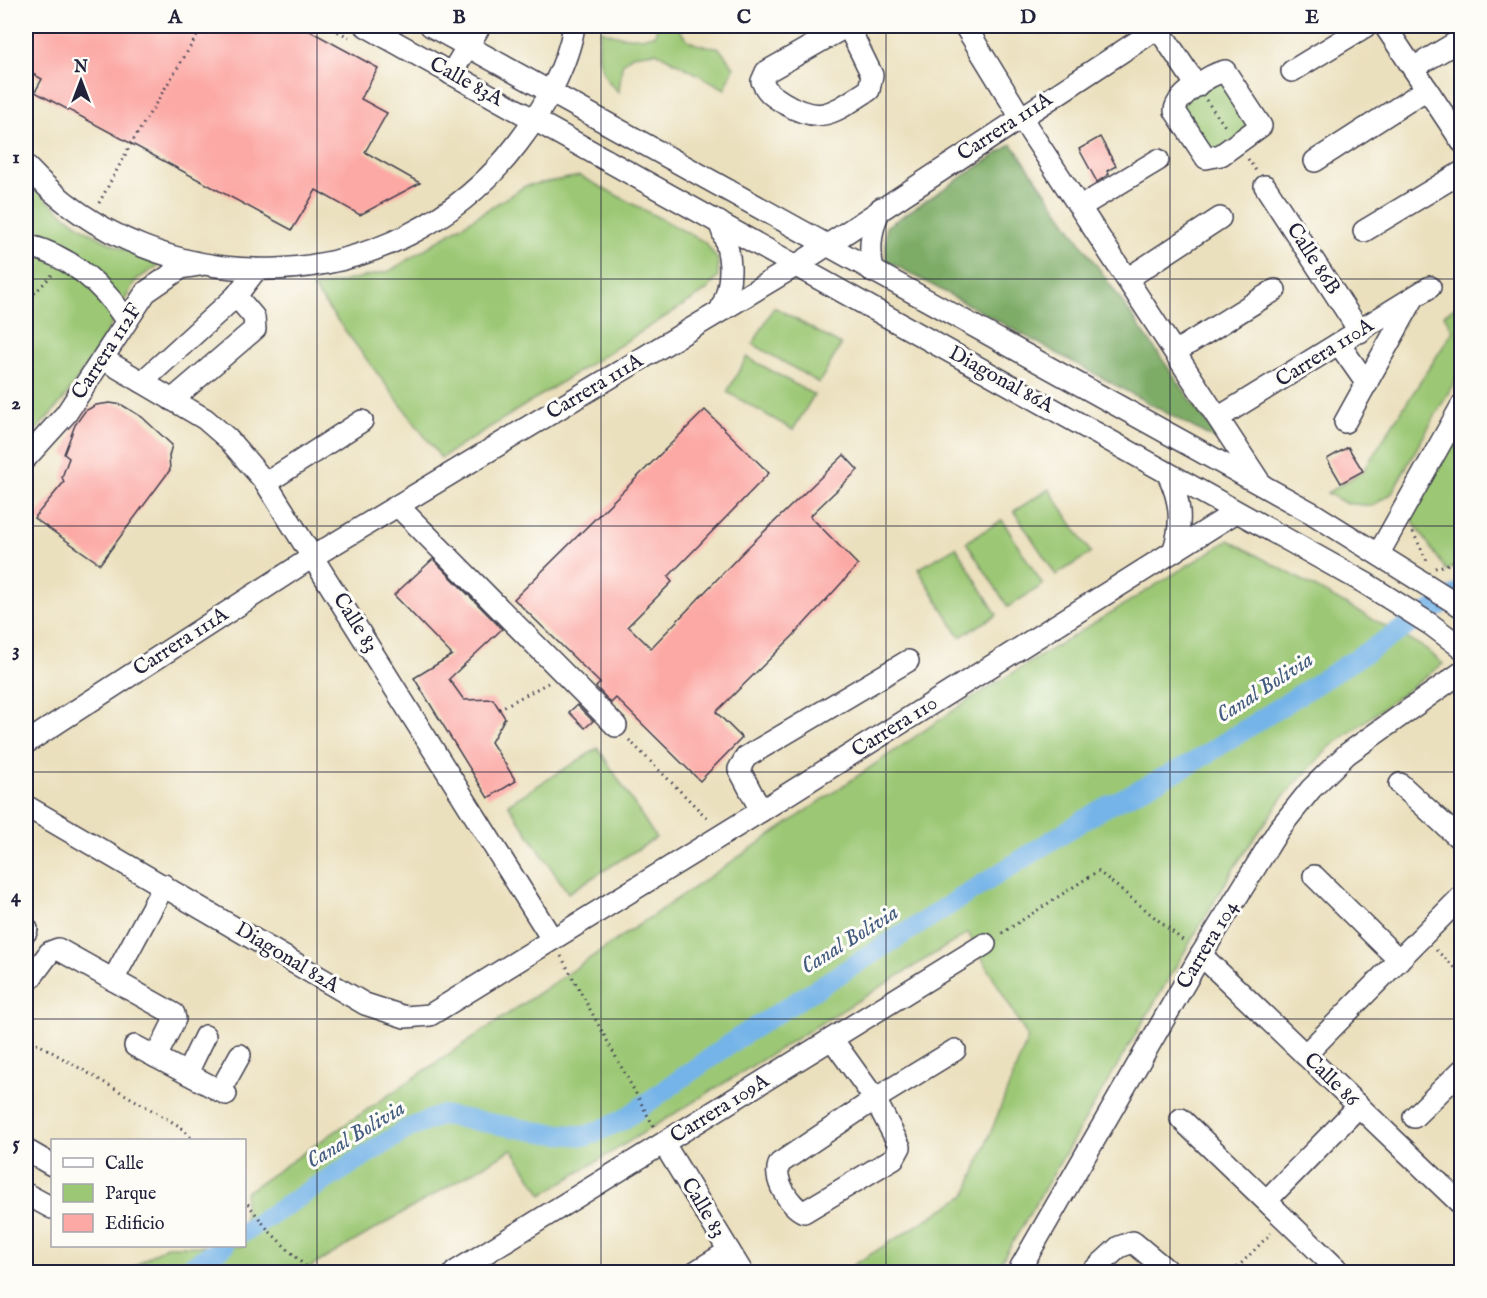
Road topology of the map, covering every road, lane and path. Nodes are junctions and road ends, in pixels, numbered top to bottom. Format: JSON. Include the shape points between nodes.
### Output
{"nodes":[{"id":1,"x":203,"y":26,"type":"edge"},
{"id":2,"x":366,"y":26,"type":"edge"},
{"id":3,"x":431,"y":26,"type":"edge"},
{"id":4,"x":480,"y":26,"type":"edge"},
{"id":5,"x":574,"y":26,"type":"edge"},
{"id":6,"x":848,"y":26,"type":"edge"},
{"id":7,"x":965,"y":26,"type":"edge"},
{"id":8,"x":1366,"y":26,"type":"edge"},
{"id":9,"x":1385,"y":26,"type":"edge"},
{"id":10,"x":1159,"y":27,"type":"edge"},
{"id":11,"x":1461,"y":39,"type":"edge"},
{"id":12,"x":468,"y":47,"type":"junction"},
{"id":13,"x":1413,"y":68,"type":"junction"},
{"id":14,"x":1292,"y":71,"type":"dead end"},
{"id":15,"x":451,"y":74,"type":"junction"},
{"id":16,"x":1197,"y":86,"type":"dead end"},
{"id":17,"x":1427,"y":89,"type":"junction"},
{"id":18,"x":551,"y":91,"type":"junction"},
{"id":19,"x":1020,"y":116,"type":"junction"},
{"id":20,"x":536,"y":120,"type":"junction"},
{"id":21,"x":1461,"y":141,"type":"edge"},
{"id":22,"x":1158,"y":160,"type":"dead end"},
{"id":23,"x":1315,"y":161,"type":"dead end"},
{"id":24,"x":26,"y":166,"type":"edge"},
{"id":25,"x":1461,"y":172,"type":"edge"},
{"id":26,"x":1265,"y":186,"type":"dead end"},
{"id":27,"x":1080,"y":207,"type":"junction"},
{"id":28,"x":881,"y":208,"type":"junction"},
{"id":29,"x":1220,"y":218,"type":"dead end"},
{"id":30,"x":90,"y":221,"type":"junction"},
{"id":31,"x":719,"y":222,"type":"junction"},
{"id":32,"x":1364,"y":231,"type":"dead end"},
{"id":33,"x":26,"y":245,"type":"edge"},
{"id":34,"x":825,"y":245,"type":"junction"},
{"id":35,"x":67,"y":260,"type":"junction"},
{"id":36,"x":200,"y":265,"type":"junction"},
{"id":37,"x":797,"y":265,"type":"junction"},
{"id":38,"x":255,"y":271,"type":"junction"},
{"id":39,"x":873,"y":272,"type":"junction"},
{"id":40,"x":1126,"y":279,"type":"junction"},
{"id":41,"x":1430,"y":287,"type":"dead end"},
{"id":42,"x":1275,"y":290,"type":"dead end"},
{"id":43,"x":236,"y":296,"type":"junction"},
{"id":44,"x":1413,"y":299,"type":"junction"},
{"id":45,"x":26,"y":302,"type":"edge"},
{"id":46,"x":720,"y":311,"type":"junction"},
{"id":47,"x":126,"y":320,"type":"junction"},
{"id":48,"x":1360,"y":332,"type":"junction"},
{"id":49,"x":1339,"y":344,"type":"junction"},
{"id":50,"x":1175,"y":352,"type":"junction"},
{"id":51,"x":103,"y":359,"type":"junction"},
{"id":52,"x":142,"y":382,"type":"junction"},
{"id":53,"x":1367,"y":384,"type":"junction"},
{"id":54,"x":172,"y":400,"type":"junction"},
{"id":55,"x":1461,"y":405,"type":"edge"},
{"id":56,"x":1218,"y":418,"type":"junction"},
{"id":57,"x":362,"y":421,"type":"dead end"},
{"id":58,"x":1345,"y":422,"type":"dead end"},
{"id":59,"x":26,"y":458,"type":"edge"},
{"id":60,"x":1168,"y":474,"type":"junction"},
{"id":61,"x":266,"y":483,"type":"junction"},
{"id":62,"x":1261,"y":484,"type":"junction"},
{"id":63,"x":399,"y":507,"type":"junction"},
{"id":64,"x":1236,"y":512,"type":"junction"},
{"id":65,"x":1402,"y":512,"type":"junction"},
{"id":66,"x":1461,"y":541,"type":"edge"},
{"id":67,"x":1173,"y":552,"type":"junction"},
{"id":68,"x":1379,"y":553,"type":"junction"},
{"id":69,"x":314,"y":556,"type":"junction"},
{"id":70,"x":1459,"y":561,"type":"junction"},
{"id":71,"x":1461,"y":569,"type":"edge"},
{"id":72,"x":1461,"y":607,"type":"edge"},
{"id":73,"x":1461,"y":648,"type":"edge"},
{"id":74,"x":908,"y":661,"type":"dead end"},
{"id":75,"x":1461,"y":672,"type":"edge"},
{"id":76,"x":564,"y":674,"type":"junction"},
{"id":77,"x":500,"y":710,"type":"dead end"},
{"id":78,"x":616,"y":726,"type":"joint"},
{"id":79,"x":26,"y":744,"type":"edge"},
{"id":80,"x":1400,"y":784,"type":"dead end"},
{"id":81,"x":26,"y":806,"type":"edge"},
{"id":82,"x":761,"y":811,"type":"junction"},
{"id":83,"x":723,"y":834,"type":"junction"},
{"id":84,"x":1461,"y":841,"type":"edge"},
{"id":85,"x":1314,"y":876,"type":"dead end"},
{"id":86,"x":164,"y":885,"type":"junction"},
{"id":87,"x":1461,"y":896,"type":"edge"},
{"id":88,"x":1421,"y":937,"type":"junction"},
{"id":89,"x":552,"y":939,"type":"junction"},
{"id":90,"x":985,"y":944,"type":"joint"},
{"id":91,"x":1201,"y":955,"type":"junction"},
{"id":92,"x":1399,"y":960,"type":"junction"},
{"id":93,"x":1461,"y":974,"type":"edge"},
{"id":94,"x":26,"y":980,"type":"edge"},
{"id":95,"x":113,"y":980,"type":"junction"},
{"id":96,"x":206,"y":1036,"type":"dead end"},
{"id":97,"x":26,"y":1038,"type":"edge"},
{"id":98,"x":832,"y":1039,"type":"junction"},
{"id":99,"x":135,"y":1046,"type":"dead end"},
{"id":100,"x":955,"y":1050,"type":"dead end"},
{"id":101,"x":240,"y":1055,"type":"dead end"},
{"id":102,"x":1305,"y":1055,"type":"junction"},
{"id":103,"x":156,"y":1057,"type":"junction"},
{"id":104,"x":1461,"y":1070,"type":"edge"},
{"id":105,"x":187,"y":1073,"type":"junction"},
{"id":106,"x":875,"y":1099,"type":"junction"},
{"id":107,"x":1359,"y":1106,"type":"junction"},
{"id":108,"x":1414,"y":1117,"type":"dead end"},
{"id":109,"x":648,"y":1119,"type":"dead end"},
{"id":110,"x":1181,"y":1119,"type":"dead end"},
{"id":111,"x":192,"y":1139,"type":"edge"},
{"id":112,"x":664,"y":1144,"type":"junction"},
{"id":113,"x":26,"y":1150,"type":"edge"},
{"id":114,"x":51,"y":1164,"type":"edge"},
{"id":115,"x":26,"y":1194,"type":"edge"},
{"id":116,"x":1267,"y":1200,"type":"junction"},
{"id":117,"x":246,"y":1201,"type":"edge"},
{"id":118,"x":1461,"y":1205,"type":"edge"},
{"id":119,"x":51,"y":1207,"type":"edge"},
{"id":120,"x":1285,"y":1219,"type":"junction"},
{"id":121,"x":729,"y":1251,"type":"junction"},
{"id":122,"x":310,"y":1272,"type":"edge"},
{"id":123,"x":455,"y":1272,"type":"edge"},
{"id":124,"x":695,"y":1272,"type":"edge"},
{"id":125,"x":742,"y":1272,"type":"edge"},
{"id":126,"x":1018,"y":1272,"type":"edge"},
{"id":127,"x":1092,"y":1272,"type":"edge"},
{"id":128,"x":1169,"y":1272,"type":"edge"},
{"id":129,"x":1233,"y":1272,"type":"edge"},
{"id":130,"x":1340,"y":1272,"type":"edge"}],
"edges":[{"from":1,"to":30,"type":"path","via":[[131,144]]},
{"from":2,"to":15,"type":"street","name":"Calle 83A"},
{"from":3,"to":12,"type":"street","name":"Calle 83A"},
{"from":4,"to":12,"type":"street"},
{"from":5,"to":18,"type":"street"},
{"from":6,"to":6,"type":"street","via":[[766,72],[762,81],[766,92],[803,115],[820,117],[869,90],[872,75]]},
{"from":7,"to":19,"type":"street","name":"Diagonal 86A"},
{"from":8,"to":14,"type":"street"},
{"from":9,"to":13,"type":"street"},
{"from":10,"to":16,"type":"street"},
{"from":10,"to":19,"type":"street","name":"Carrera 111A"},
{"from":11,"to":13,"type":"street"},
{"from":12,"to":15,"type":"street"},
{"from":12,"to":18,"type":"street","name":"Calle 83A"},
{"from":13,"to":17,"type":"street"},
{"from":15,"to":20,"type":"street","name":"Calle 83A"},
{"from":17,"to":21,"type":"street"},
{"from":17,"to":23,"type":"street"},
{"from":18,"to":20,"type":"street"},
{"from":18,"to":34,"type":"street","name":"Diagonal 86A"},
{"from":19,"to":27,"type":"street","name":"Diagonal 86A"},
{"from":19,"to":28,"type":"street","name":"Carrera 111A"},
{"from":20,"to":31,"type":"street","name":"Diagonal 86A"},
{"from":20,"to":38,"type":"street","via":[[502,164],[470,194],[416,232],[365,254],[311,267]]},
{"from":22,"to":27,"type":"street"},
{"from":24,"to":30,"type":"street","via":[[45,187]]},
{"from":25,"to":32,"type":"street"},
{"from":26,"to":48,"type":"street","name":"Calle 86B"},
{"from":27,"to":40,"type":"street","name":"Diagonal 86A"},
{"from":28,"to":34,"type":"street","name":"Carrera 111A"},
{"from":28,"to":39,"type":"street","via":[[872,231]]},
{"from":29,"to":40,"type":"street"},
{"from":30,"to":36,"type":"street","via":[[143,248]]},
{"from":31,"to":37,"type":"street","name":"Diagonal 86A"},
{"from":31,"to":46,"type":"street","via":[[732,267],[729,290]]},
{"from":33,"to":35,"type":"street"},
{"from":34,"to":37,"type":"street","name":"Carrera 111A"},
{"from":34,"to":39,"type":"street","name":"Diagonal 86A"},
{"from":35,"to":45,"type":"path"},
{"from":35,"to":47,"type":"street","via":[[110,296]]},
{"from":36,"to":38,"type":"street"},
{"from":36,"to":47,"type":"street","name":"Carrera 112F","via":[[181,268],[165,277],[146,292]]},
{"from":37,"to":46,"type":"street","name":"Carrera 111A"},
{"from":37,"to":60,"type":"street","name":"Diagonal 86A"},
{"from":38,"to":43,"type":"street"},
{"from":39,"to":62,"type":"street","name":"Diagonal 86A"},
{"from":40,"to":50,"type":"street","name":"Diagonal 86A"},
{"from":41,"to":44,"type":"street","name":"Carrera 110A"},
{"from":42,"to":50,"type":"street"},
{"from":43,"to":52,"type":"street"},
{"from":43,"to":54,"type":"street","via":[[254,317],[255,329]]},
{"from":44,"to":48,"type":"street","name":"Carrera 110A"},
{"from":44,"to":53,"type":"street"},
{"from":46,"to":63,"type":"street","name":"Carrera 111A"},
{"from":47,"to":51,"type":"street","name":"Carrera 112F"},
{"from":48,"to":49,"type":"street","name":"Carrera 110A"},
{"from":49,"to":53,"type":"street"},
{"from":49,"to":56,"type":"street","name":"Carrera 110A"},
{"from":50,"to":56,"type":"street","name":"Diagonal 86A"},
{"from":51,"to":52,"type":"street","name":"Calle 83"},
{"from":51,"to":59,"type":"street","name":"Carrera 112F","via":[[66,414]]},
{"from":52,"to":54,"type":"street","name":"Calle 83"},
{"from":53,"to":58,"type":"street"},
{"from":54,"to":61,"type":"street","name":"Calle 83","via":[[205,419],[228,439]]},
{"from":55,"to":65,"type":"street"},
{"from":56,"to":62,"type":"street","name":"Diagonal 86A"},
{"from":57,"to":61,"type":"street"},
{"from":60,"to":64,"type":"street","name":"Diagonal 86A"},
{"from":60,"to":67,"type":"street","via":[[1180,512]]},
{"from":61,"to":69,"type":"street","name":"Calle 83"},
{"from":62,"to":68,"type":"street","name":"Diagonal 86A"},
{"from":63,"to":69,"type":"street","name":"Carrera 111A"},
{"from":63,"to":76,"type":"street"},
{"from":64,"to":67,"type":"street","name":"Carrera 110"},
{"from":64,"to":73,"type":"street","name":"Diagonal 86A","via":[[1388,597]]},
{"from":65,"to":68,"type":"street"},
{"from":65,"to":70,"type":"path","via":[[1431,569]]},
{"from":66,"to":70,"type":"path"},
{"from":67,"to":82,"type":"street","name":"Carrera 110"},
{"from":68,"to":72,"type":"street","name":"Diagonal 86A"},
{"from":69,"to":79,"type":"street","name":"Carrera 111A"},
{"from":69,"to":89,"type":"street","name":"Calle 83"},
{"from":70,"to":71,"type":"path"},
{"from":74,"to":82,"type":"street","via":[[746,757],[739,769]]},
{"from":75,"to":91,"type":"street","name":"Carrera 104","via":[[1347,754],[1311,789],[1279,830]]},
{"from":76,"to":77,"type":"path"},
{"from":76,"to":78,"type":"street"},
{"from":78,"to":83,"type":"path"},
{"from":80,"to":84,"type":"street"},
{"from":81,"to":86,"type":"street","name":"Diagonal 82A"},
{"from":82,"to":83,"type":"street","name":"Carrera 110"},
{"from":83,"to":89,"type":"street","name":"Carrera 110"},
{"from":85,"to":92,"type":"street"},
{"from":86,"to":89,"type":"street","name":"Diagonal 82A","via":[[356,999],[405,1017],[430,1015]]},
{"from":86,"to":95,"type":"street"},
{"from":87,"to":88,"type":"street"},
{"from":88,"to":92,"type":"street"},
{"from":88,"to":93,"type":"path"},
{"from":89,"to":109,"type":"path"},
{"from":90,"to":91,"type":"path","via":[[1098,871]]},
{"from":90,"to":98,"type":"street","name":"Carrera 109A"},
{"from":91,"to":102,"type":"street","name":"Calle 86"},
{"from":91,"to":126,"type":"street","name":"Carrera 104"},
{"from":92,"to":102,"type":"street"},
{"from":94,"to":95,"type":"street","via":[[50,952],[58,950]]},
{"from":95,"to":103,"type":"street","via":[[175,1016]]},
{"from":96,"to":105,"type":"street"},
{"from":97,"to":111,"type":"path","via":[[181,1127]]},
{"from":98,"to":106,"type":"street"},
{"from":98,"to":112,"type":"street","name":"Carrera 109A"},
{"from":99,"to":103,"type":"street"},
{"from":100,"to":106,"type":"street"},
{"from":101,"to":105,"type":"street","via":[[223,1093]]},
{"from":102,"to":107,"type":"street","name":"Calle 86"},
{"from":103,"to":105,"type":"street"},
{"from":104,"to":108,"type":"street"},
{"from":106,"to":106,"type":"street","via":[[899,1141],[899,1153],[810,1210],[797,1209],[778,1176],[780,1163]]},
{"from":107,"to":116,"type":"street"},
{"from":107,"to":118,"type":"street","name":"Calle 86"},
{"from":110,"to":116,"type":"street"},
{"from":112,"to":121,"type":"street","name":"Calle 83"},
{"from":112,"to":123,"type":"street","name":"Carrera 109A"},
{"from":113,"to":114,"type":"street"},
{"from":115,"to":119,"type":"street"},
{"from":116,"to":120,"type":"street"},
{"from":117,"to":122,"type":"path","via":[[268,1231]]},
{"from":120,"to":129,"type":"path"},
{"from":120,"to":130,"type":"street"},
{"from":121,"to":124,"type":"street"},
{"from":121,"to":125,"type":"street","name":"Calle 83"},
{"from":127,"to":128,"type":"street","via":[[1119,1247],[1133,1242]]}]}
